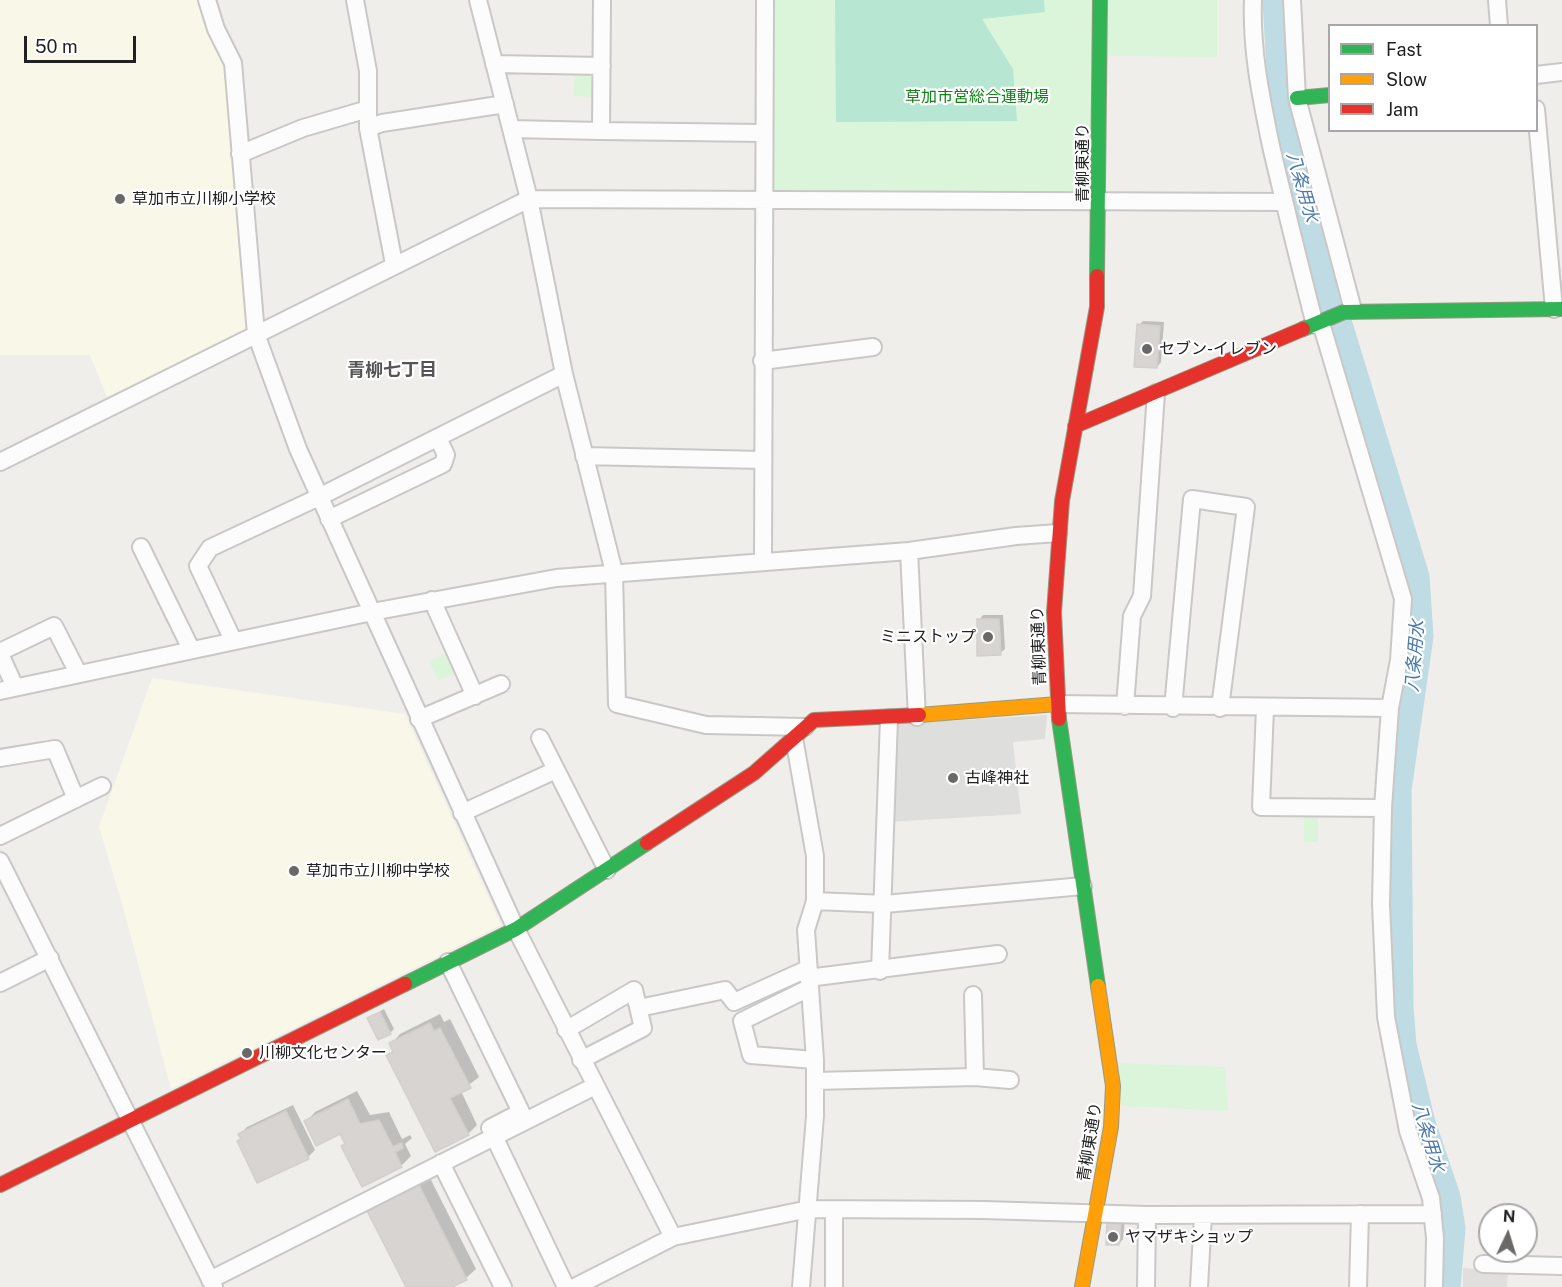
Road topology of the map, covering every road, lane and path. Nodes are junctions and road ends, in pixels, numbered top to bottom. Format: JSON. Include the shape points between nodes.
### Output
{"nodes":[{"id":1,"x":207,"y":0,"type":"edge"},
{"id":2,"x":355,"y":0,"type":"edge"},
{"id":3,"x":478,"y":0,"type":"edge"},
{"id":4,"x":602,"y":0,"type":"edge"},
{"id":5,"x":765,"y":0,"type":"edge"},
{"id":6,"x":1100,"y":0,"type":"edge"},
{"id":7,"x":1253,"y":0,"type":"edge"},
{"id":8,"x":1292,"y":0,"type":"edge"},
{"id":9,"x":1497,"y":0,"type":"edge"},
{"id":10,"x":1499,"y":24,"type":"edge"},
{"id":11,"x":494,"y":64,"type":"junction"},
{"id":12,"x":602,"y":66,"type":"junction"},
{"id":13,"x":1562,"y":72,"type":"edge"},
{"id":14,"x":1538,"y":75,"type":"edge"},
{"id":15,"x":1328,"y":95,"type":"edge"},
{"id":16,"x":1298,"y":99,"type":"junction"},
{"id":17,"x":505,"y":104,"type":"junction"},
{"id":18,"x":368,"y":109,"type":"junction"},
{"id":19,"x":1538,"y":127,"type":"edge"},
{"id":20,"x":368,"y":128,"type":"junction"},
{"id":21,"x":511,"y":129,"type":"junction"},
{"id":22,"x":601,"y":131,"type":"junction"},
{"id":23,"x":763,"y":133,"type":"junction"},
{"id":24,"x":240,"y":154,"type":"junction"},
{"id":25,"x":529,"y":199,"type":"junction"},
{"id":26,"x":763,"y":200,"type":"junction"},
{"id":27,"x":1284,"y":202,"type":"junction"},
{"id":28,"x":1099,"y":203,"type":"junction"},
{"id":29,"x":394,"y":264,"type":"junction"},
{"id":30,"x":1558,"y":309,"type":"edge"},
{"id":31,"x":1349,"y":311,"type":"junction"},
{"id":32,"x":1318,"y":324,"type":"junction"},
{"id":33,"x":256,"y":334,"type":"junction"},
{"id":34,"x":873,"y":347,"type":"dead end"},
{"id":35,"x":762,"y":361,"type":"junction"},
{"id":36,"x":564,"y":374,"type":"junction"},
{"id":37,"x":1156,"y":393,"type":"junction"},
{"id":38,"x":1075,"y":426,"type":"junction"},
{"id":39,"x":438,"y":438,"type":"junction"},
{"id":40,"x":584,"y":456,"type":"junction"},
{"id":41,"x":762,"y":460,"type":"junction"},
{"id":42,"x":0,"y":462,"type":"edge"},
{"id":43,"x":319,"y":497,"type":"junction"},
{"id":44,"x":329,"y":519,"type":"junction"},
{"id":45,"x":1058,"y":533,"type":"junction"},
{"id":46,"x":141,"y":547,"type":"dead end"},
{"id":47,"x":909,"y":551,"type":"junction"},
{"id":48,"x":763,"y":561,"type":"junction"},
{"id":49,"x":614,"y":572,"type":"junction"},
{"id":50,"x":432,"y":600,"type":"junction"},
{"id":51,"x":372,"y":612,"type":"junction"},
{"id":52,"x":233,"y":640,"type":"junction"},
{"id":53,"x":191,"y":649,"type":"junction"},
{"id":54,"x":0,"y":653,"type":"edge"},
{"id":55,"x":78,"y":674,"type":"junction"},
{"id":56,"x":501,"y":684,"type":"dead end"},
{"id":57,"x":8,"y":689,"type":"edge"},
{"id":58,"x":475,"y":696,"type":"junction"},
{"id":59,"x":1058,"y":704,"type":"junction"},
{"id":60,"x":1125,"y":706,"type":"junction"},
{"id":61,"x":1173,"y":708,"type":"junction"},
{"id":62,"x":1220,"y":708,"type":"junction"},
{"id":63,"x":1265,"y":708,"type":"junction"},
{"id":64,"x":1390,"y":708,"type":"junction"},
{"id":65,"x":917,"y":717,"type":"junction"},
{"id":66,"x":889,"y":718,"type":"junction"},
{"id":67,"x":419,"y":719,"type":"junction"},
{"id":68,"x":800,"y":732,"type":"junction"},
{"id":69,"x":540,"y":738,"type":"dead end"},
{"id":70,"x":0,"y":758,"type":"edge"},
{"id":71,"x":556,"y":770,"type":"junction"},
{"id":72,"x":102,"y":786,"type":"dead end"},
{"id":73,"x":75,"y":799,"type":"junction"},
{"id":74,"x":1383,"y":808,"type":"junction"},
{"id":75,"x":462,"y":813,"type":"junction"},
{"id":76,"x":0,"y":836,"type":"edge"},
{"id":77,"x":0,"y":861,"type":"edge"},
{"id":78,"x":607,"y":870,"type":"junction"},
{"id":79,"x":1083,"y":886,"type":"junction"},
{"id":80,"x":814,"y":901,"type":"junction"},
{"id":81,"x":882,"y":904,"type":"junction"},
{"id":82,"x":516,"y":929,"type":"junction"},
{"id":83,"x":998,"y":954,"type":"dead end"},
{"id":84,"x":50,"y":958,"type":"junction"},
{"id":85,"x":448,"y":962,"type":"junction"},
{"id":86,"x":880,"y":970,"type":"junction"},
{"id":87,"x":808,"y":978,"type":"junction"},
{"id":88,"x":0,"y":983,"type":"edge"},
{"id":89,"x":973,"y":995,"type":"dead end"},
{"id":90,"x":639,"y":1008,"type":"junction"},
{"id":91,"x":566,"y":1030,"type":"junction"},
{"id":92,"x":581,"y":1060,"type":"junction"},
{"id":93,"x":815,"y":1060,"type":"junction"},
{"id":94,"x":975,"y":1077,"type":"junction"},
{"id":95,"x":1010,"y":1080,"type":"dead end"},
{"id":96,"x":815,"y":1082,"type":"junction"},
{"id":97,"x":595,"y":1086,"type":"junction"},
{"id":98,"x":130,"y":1119,"type":"junction"},
{"id":99,"x":494,"y":1137,"type":"junction"},
{"id":100,"x":441,"y":1163,"type":"junction"},
{"id":101,"x":0,"y":1185,"type":"edge"},
{"id":102,"x":809,"y":1209,"type":"junction"},
{"id":103,"x":834,"y":1210,"type":"junction"},
{"id":104,"x":1095,"y":1214,"type":"junction"},
{"id":105,"x":1147,"y":1215,"type":"junction"},
{"id":106,"x":1203,"y":1215,"type":"junction"},
{"id":107,"x":1360,"y":1215,"type":"junction"},
{"id":108,"x":1432,"y":1215,"type":"junction"},
{"id":109,"x":672,"y":1237,"type":"junction"},
{"id":110,"x":1483,"y":1264,"type":"dead end"},
{"id":111,"x":1562,"y":1266,"type":"edge"},
{"id":112,"x":212,"y":1283,"type":"edge"},
{"id":113,"x":503,"y":1287,"type":"edge"},
{"id":114,"x":567,"y":1287,"type":"edge"},
{"id":115,"x":575,"y":1287,"type":"edge"},
{"id":116,"x":801,"y":1287,"type":"edge"},
{"id":117,"x":834,"y":1287,"type":"edge"},
{"id":118,"x":1082,"y":1287,"type":"edge"},
{"id":119,"x":1146,"y":1287,"type":"edge"},
{"id":120,"x":1199,"y":1287,"type":"edge"},
{"id":121,"x":1358,"y":1287,"type":"edge"},
{"id":122,"x":1434,"y":1287,"type":"edge"}],
"edges":[{"from":1,"to":24,"type":"street","via":[[233,63]]},
{"from":2,"to":18,"type":"street","via":[[368,70]]},
{"from":3,"to":11,"type":"street"},
{"from":4,"to":12,"type":"street"},
{"from":5,"to":23,"type":"street"},
{"from":6,"to":28,"type":"street","name":"青柳東通り"},
{"from":7,"to":27,"type":"street","via":[[1258,84]]},
{"from":8,"to":16,"type":"street"},
{"from":9,"to":10,"type":"street"},
{"from":11,"to":12,"type":"street"},
{"from":11,"to":17,"type":"street"},
{"from":12,"to":22,"type":"street"},
{"from":13,"to":14,"type":"street"},
{"from":15,"to":16,"type":"street"},
{"from":16,"to":31,"type":"street"},
{"from":17,"to":20,"type":"street"},
{"from":17,"to":21,"type":"street"},
{"from":18,"to":20,"type":"street"},
{"from":18,"to":24,"type":"street","via":[[303,128]]},
{"from":19,"to":30,"type":"street"},
{"from":20,"to":29,"type":"street"},
{"from":21,"to":22,"type":"street"},
{"from":21,"to":25,"type":"street"},
{"from":22,"to":23,"type":"street"},
{"from":23,"to":26,"type":"street"},
{"from":24,"to":33,"type":"street"},
{"from":25,"to":26,"type":"street"},
{"from":25,"to":29,"type":"street"},
{"from":25,"to":36,"type":"street"},
{"from":26,"to":28,"type":"street"},
{"from":26,"to":35,"type":"street"},
{"from":27,"to":28,"type":"street"},
{"from":27,"to":32,"type":"street"},
{"from":28,"to":38,"type":"street","name":"青柳東通り","via":[[1095,327]]},
{"from":29,"to":33,"type":"street"},
{"from":30,"to":31,"type":"street"},
{"from":31,"to":32,"type":"street"},
{"from":32,"to":37,"type":"street"},
{"from":32,"to":64,"type":"street","via":[[1403,600],[1399,660]]},
{"from":33,"to":42,"type":"street"},
{"from":33,"to":43,"type":"street"},
{"from":34,"to":35,"type":"street"},
{"from":35,"to":41,"type":"street"},
{"from":36,"to":39,"type":"street"},
{"from":36,"to":40,"type":"street"},
{"from":37,"to":38,"type":"street"},
{"from":37,"to":60,"type":"street","via":[[1142,596],[1132,616]]},
{"from":38,"to":45,"type":"street","name":"青柳東通り"},
{"from":39,"to":43,"type":"street"},
{"from":39,"to":44,"type":"street","via":[[446,455],[442,464]]},
{"from":40,"to":41,"type":"street"},
{"from":40,"to":49,"type":"street"},
{"from":41,"to":48,"type":"street"},
{"from":43,"to":44,"type":"street"},
{"from":43,"to":52,"type":"street","via":[[210,548],[198,566]]},
{"from":44,"to":51,"type":"street"},
{"from":45,"to":47,"type":"street"},
{"from":45,"to":59,"type":"street","name":"青柳東通り","via":[[1054,612]]},
{"from":46,"to":53,"type":"street"},
{"from":47,"to":48,"type":"street"},
{"from":47,"to":65,"type":"street"},
{"from":48,"to":49,"type":"street"},
{"from":49,"to":50,"type":"street"},
{"from":49,"to":68,"type":"street","via":[[617,704],[705,725]]},
{"from":50,"to":51,"type":"street"},
{"from":50,"to":58,"type":"street"},
{"from":51,"to":52,"type":"street"},
{"from":51,"to":67,"type":"street"},
{"from":52,"to":53,"type":"street"},
{"from":53,"to":55,"type":"street"},
{"from":54,"to":55,"type":"street","via":[[54,626]]},
{"from":54,"to":57,"type":"street"},
{"from":55,"to":57,"type":"street"},
{"from":56,"to":58,"type":"street"},
{"from":58,"to":67,"type":"street"},
{"from":59,"to":60,"type":"street"},
{"from":59,"to":65,"type":"street"},
{"from":59,"to":79,"type":"street","name":"青柳東通り"},
{"from":60,"to":61,"type":"street"},
{"from":61,"to":62,"type":"street"},
{"from":61,"to":62,"type":"street","via":[[1192,499],[1246,507]]},
{"from":62,"to":63,"type":"street"},
{"from":63,"to":64,"type":"street"},
{"from":63,"to":74,"type":"street","via":[[1261,807]]},
{"from":64,"to":74,"type":"street"},
{"from":65,"to":66,"type":"street"},
{"from":66,"to":68,"type":"street","via":[[825,718]]},
{"from":66,"to":81,"type":"street"},
{"from":67,"to":75,"type":"street"},
{"from":68,"to":78,"type":"street","via":[[754,773]]},
{"from":68,"to":80,"type":"street","via":[[814,856]]},
{"from":69,"to":71,"type":"street"},
{"from":70,"to":73,"type":"street","via":[[55,749]]},
{"from":71,"to":75,"type":"street"},
{"from":71,"to":78,"type":"street"},
{"from":72,"to":73,"type":"street"},
{"from":73,"to":76,"type":"street"},
{"from":74,"to":108,"type":"street","via":[[1382,904],[1388,1040]]},
{"from":75,"to":82,"type":"street"},
{"from":77,"to":84,"type":"street"},
{"from":78,"to":82,"type":"street"},
{"from":79,"to":81,"type":"street"},
{"from":79,"to":104,"type":"street","name":"青柳東通り","via":[[1113,1086],[1111,1127]]},
{"from":80,"to":81,"type":"street"},
{"from":80,"to":87,"type":"street","via":[[806,930]]},
{"from":81,"to":86,"type":"street"},
{"from":82,"to":85,"type":"street"},
{"from":82,"to":91,"type":"street"},
{"from":83,"to":86,"type":"street"},
{"from":84,"to":88,"type":"street"},
{"from":84,"to":98,"type":"street"},
{"from":85,"to":98,"type":"street"},
{"from":85,"to":99,"type":"street","via":[[521,1112],[490,1128]]},
{"from":86,"to":87,"type":"street"},
{"from":87,"to":90,"type":"street","via":[[734,1002],[725,990]]},
{"from":87,"to":93,"type":"street"},
{"from":87,"to":93,"type":"street","via":[[742,1021],[751,1055]]},
{"from":89,"to":94,"type":"street"},
{"from":90,"to":91,"type":"street","via":[[634,990]]},
{"from":90,"to":92,"type":"street","via":[[643,1028]]},
{"from":91,"to":92,"type":"street"},
{"from":92,"to":97,"type":"street"},
{"from":93,"to":96,"type":"street"},
{"from":94,"to":95,"type":"street"},
{"from":94,"to":96,"type":"street"},
{"from":96,"to":102,"type":"street"},
{"from":97,"to":99,"type":"street"},
{"from":97,"to":109,"type":"street"},
{"from":98,"to":101,"type":"street"},
{"from":98,"to":112,"type":"street"},
{"from":99,"to":100,"type":"street"},
{"from":99,"to":114,"type":"street"},
{"from":100,"to":112,"type":"street"},
{"from":100,"to":113,"type":"street"},
{"from":102,"to":103,"type":"street"},
{"from":102,"to":109,"type":"street"},
{"from":102,"to":116,"type":"street"},
{"from":103,"to":104,"type":"street"},
{"from":103,"to":117,"type":"street"},
{"from":104,"to":105,"type":"street"},
{"from":104,"to":118,"type":"street","name":"青柳東通り"},
{"from":105,"to":106,"type":"street"},
{"from":105,"to":119,"type":"street"},
{"from":106,"to":107,"type":"street"},
{"from":106,"to":120,"type":"street"},
{"from":107,"to":108,"type":"street"},
{"from":107,"to":121,"type":"street"},
{"from":108,"to":122,"type":"street"},
{"from":109,"to":115,"type":"street"},
{"from":110,"to":111,"type":"street"}]}
